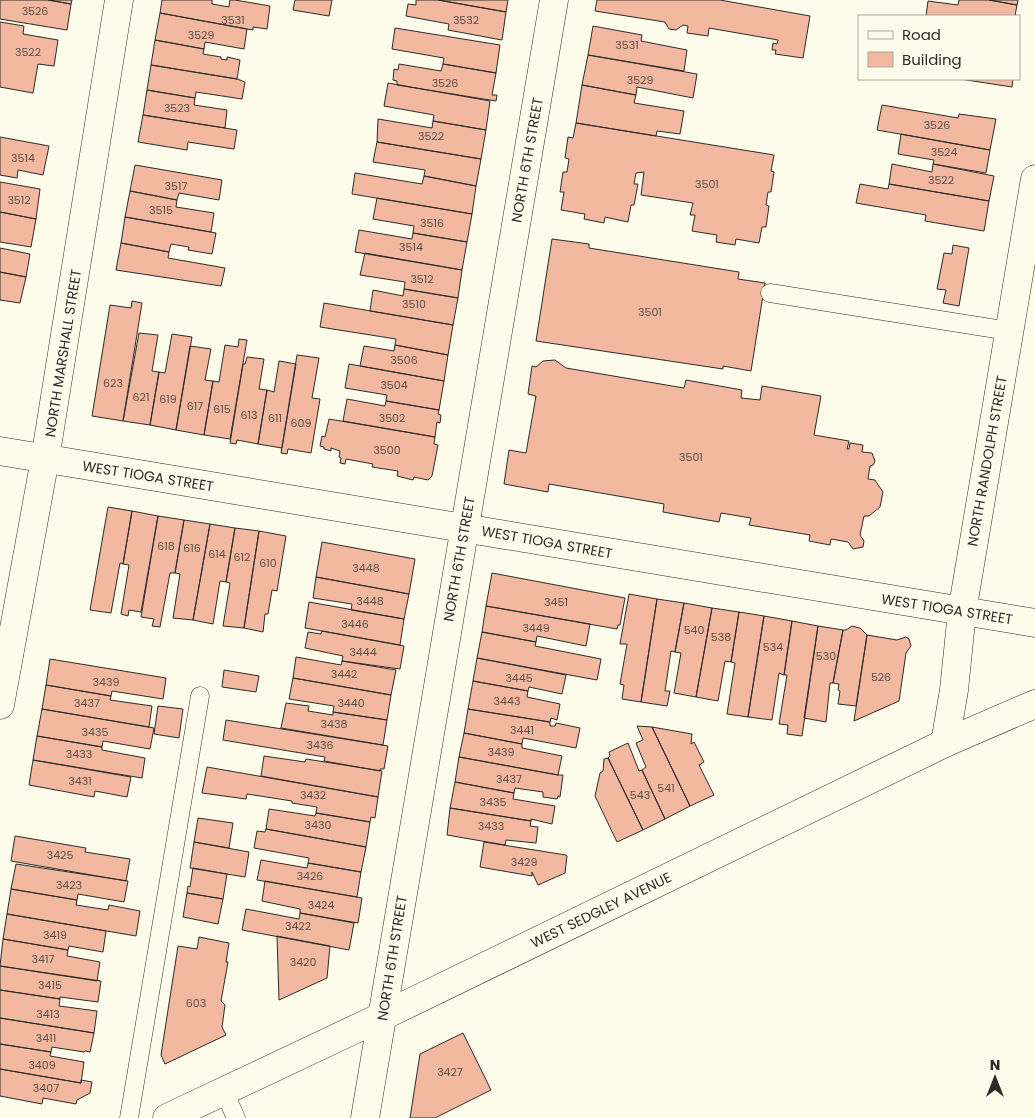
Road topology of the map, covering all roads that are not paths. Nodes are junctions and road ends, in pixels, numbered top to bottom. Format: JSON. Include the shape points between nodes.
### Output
{"nodes":[{"id":1,"x":119,"y":0,"type":"edge"},
{"id":2,"x":554,"y":0,"type":"edge"},
{"id":3,"x":1035,"y":179,"type":"edge"},
{"id":4,"x":770,"y":293,"type":"dead end"},
{"id":5,"x":1009,"y":331,"type":"junction"},
{"id":6,"x":0,"y":452,"type":"edge"},
{"id":7,"x":46,"y":459,"type":"junction"},
{"id":8,"x":465,"y":528,"type":"junction"},
{"id":9,"x":962,"y":612,"type":"junction"},
{"id":10,"x":1035,"y":623,"type":"edge"},
{"id":11,"x":200,"y":696,"type":"dead end"},
{"id":12,"x":1035,"y":704,"type":"edge"},
{"id":13,"x":0,"y":705,"type":"edge"},
{"id":14,"x":945,"y":743,"type":"junction"},
{"id":15,"x":383,"y":1016,"type":"junction"},
{"id":16,"x":224,"y":1091,"type":"junction"},
{"id":17,"x":129,"y":1118,"type":"edge"},
{"id":18,"x":167,"y":1118,"type":"edge"},
{"id":19,"x":236,"y":1118,"type":"edge"},
{"id":20,"x":365,"y":1118,"type":"edge"}],
"edges":[{"from":1,"to":7,"type":"street","name":"NORTH MARSHALL STREET"},
{"from":2,"to":8,"type":"street","name":"NORTH 6TH STREET"},
{"from":3,"to":5,"type":"street","name":"NORTH RANDOLPH STREET"},
{"from":4,"to":5,"type":"lane"},
{"from":5,"to":9,"type":"street","name":"NORTH RANDOLPH STREET"},
{"from":6,"to":7,"type":"street","name":"WEST TIOGA STREET"},
{"from":7,"to":8,"type":"street","name":"WEST TIOGA STREET"},
{"from":7,"to":13,"type":"street","name":"NORTH MARSHALL STREET"},
{"from":8,"to":9,"type":"street","name":"WEST TIOGA STREET"},
{"from":8,"to":15,"type":"street","name":"NORTH 6TH STREET"},
{"from":9,"to":10,"type":"street","name":"WEST TIOGA STREET"},
{"from":9,"to":14,"type":"street","name":"NORTH RANDOLPH STREET"},
{"from":11,"to":17,"type":"lane"},
{"from":12,"to":14,"type":"street","name":"WEST SEDGLEY AVENUE"},
{"from":14,"to":15,"type":"street","name":"WEST SEDGLEY AVENUE"},
{"from":15,"to":16,"type":"street","name":"WEST SEDGLEY AVENUE"},
{"from":15,"to":20,"type":"street","name":"NORTH 6TH STREET"},
{"from":16,"to":18,"type":"street","name":"WEST SEDGLEY AVENUE"},
{"from":16,"to":19,"type":"lane"}]}
